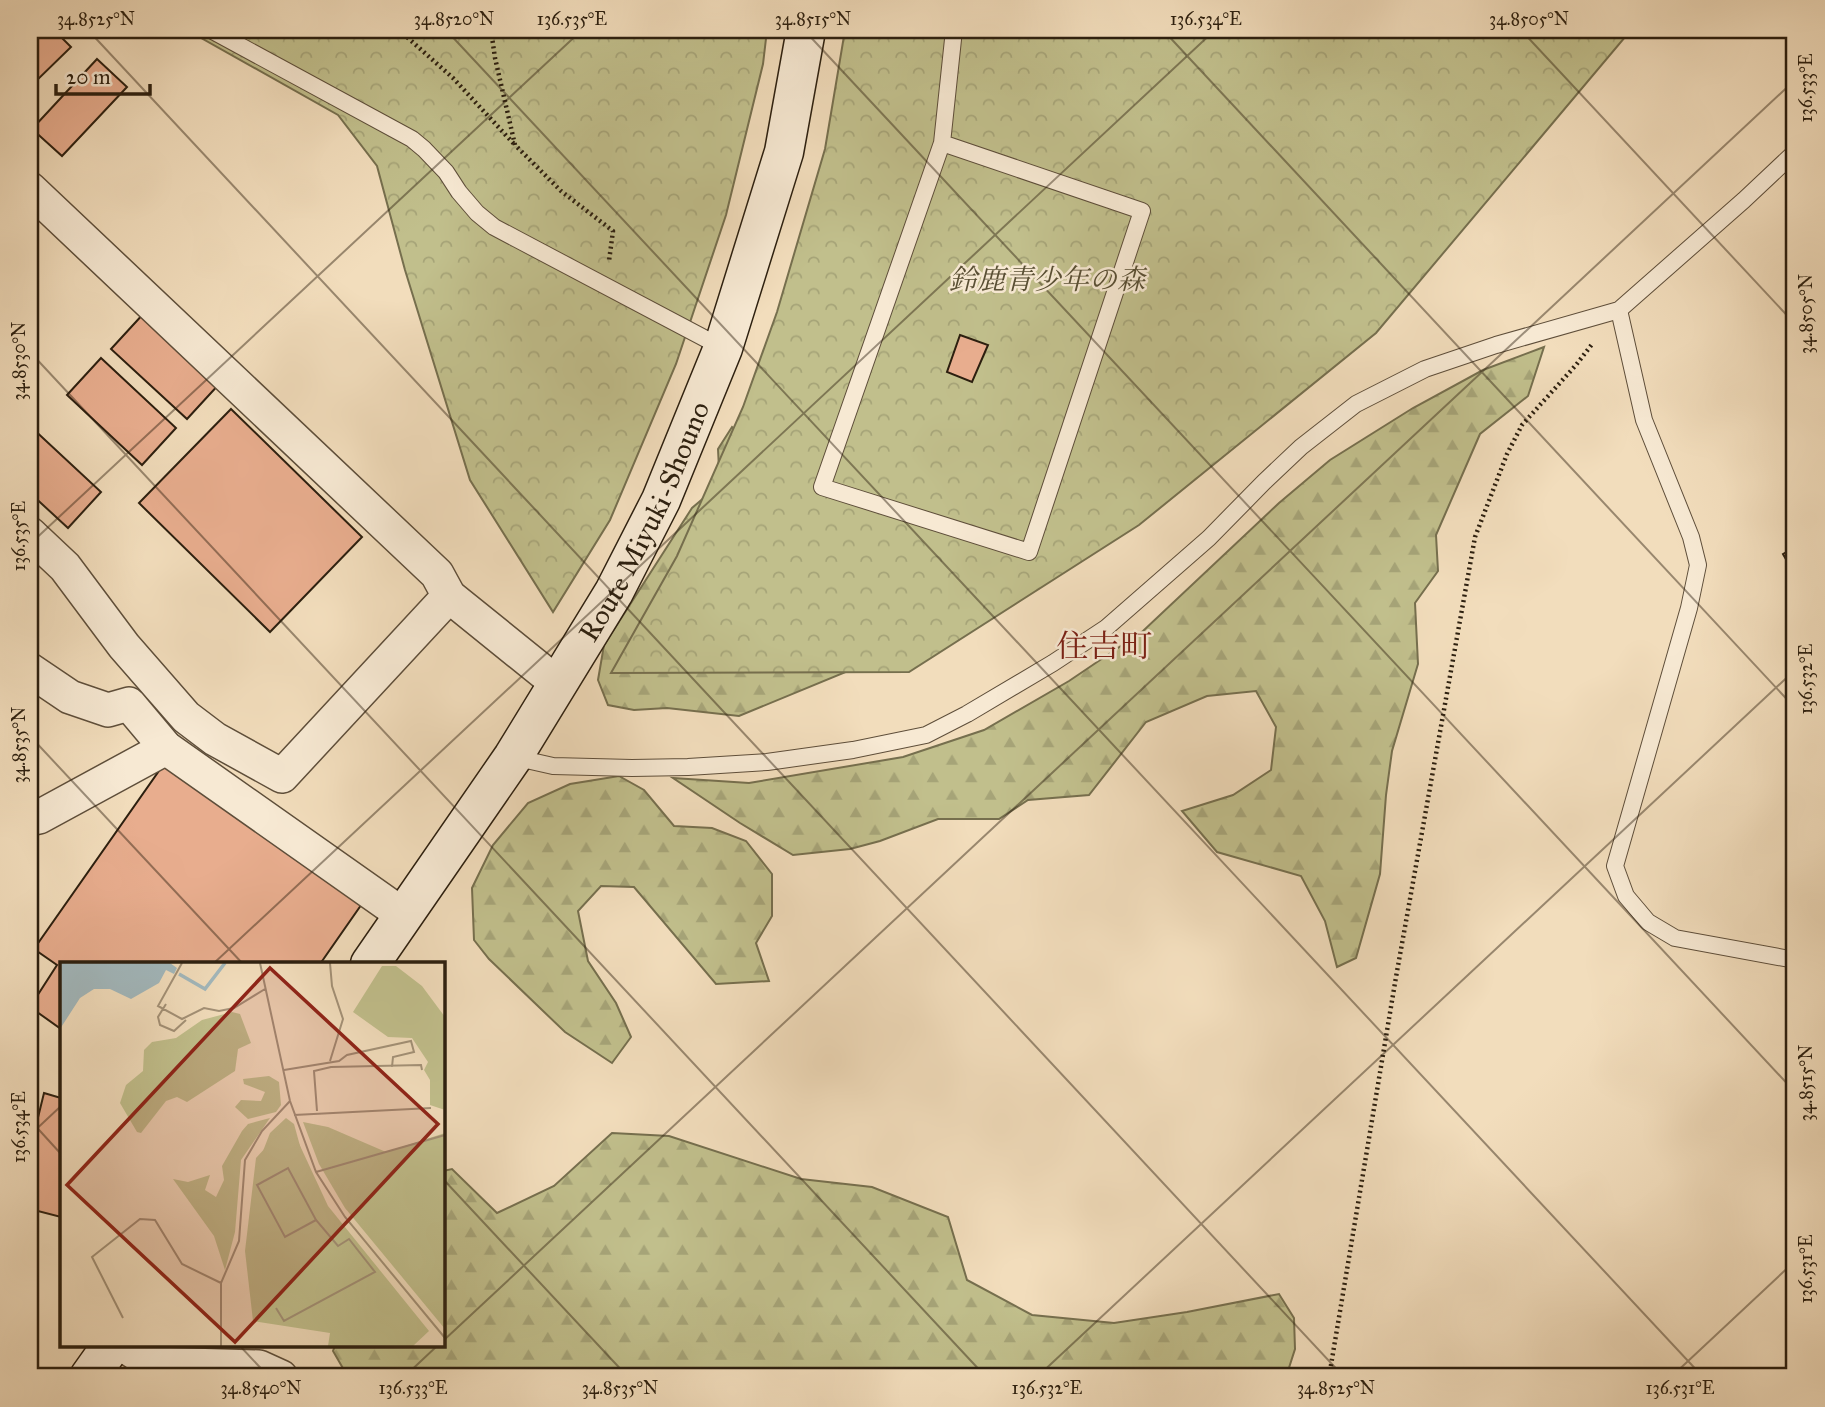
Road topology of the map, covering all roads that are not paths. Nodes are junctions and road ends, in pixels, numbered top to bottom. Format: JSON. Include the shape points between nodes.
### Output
{"nodes":[{"id":1,"x":211,"y":30,"type":"edge"},
{"id":2,"x":806,"y":30,"type":"edge"},
{"id":3,"x":954,"y":30,"type":"edge"},
{"id":4,"x":942,"y":143,"type":"junction"},
{"id":5,"x":1795,"y":152,"type":"edge"},
{"id":6,"x":30,"y":189,"type":"edge"},
{"id":7,"x":1619,"y":310,"type":"junction"},
{"id":8,"x":723,"y":348,"type":"junction"},
{"id":9,"x":30,"y":534,"type":"edge"},
{"id":10,"x":449,"y":596,"type":"junction"},
{"id":11,"x":30,"y":670,"type":"edge"},
{"id":12,"x":151,"y":677,"type":"junction"},
{"id":13,"x":558,"y":684,"type":"junction"},
{"id":14,"x":129,"y":704,"type":"junction"},
{"id":15,"x":166,"y":748,"type":"junction"},
{"id":16,"x":513,"y":757,"type":"junction"},
{"id":17,"x":30,"y":819,"type":"edge"},
{"id":18,"x":404,"y":915,"type":"junction"},
{"id":19,"x":1795,"y":960,"type":"edge"},
{"id":20,"x":371,"y":962,"type":"edge"},
{"id":21,"x":110,"y":1348,"type":"edge"},
{"id":22,"x":128,"y":1348,"type":"edge"},
{"id":23,"x":89,"y":1377,"type":"edge"},
{"id":24,"x":281,"y":1377,"type":"edge"}],
"edges":[{"from":1,"to":8,"type":"lane","via":[[412,139],[494,227]]},
{"from":2,"to":8,"type":"main road","name":"Route Miyuki-Shouno","via":[[784,152]]},
{"from":3,"to":4,"type":"lane"},
{"from":4,"to":4,"type":"lane","via":[[822,487],[1029,552],[1142,211]]},
{"from":5,"to":7,"type":"lane"},
{"from":6,"to":10,"type":"street","via":[[437,574]]},
{"from":7,"to":16,"type":"lane","via":[[1425,369],[1356,404],[1301,447],[1209,538],[1106,628],[1054,663],[926,734],[853,750],[688,768],[553,766]]},
{"from":7,"to":19,"type":"lane","via":[[1644,420],[1698,565],[1615,866],[1626,897],[1648,922],[1675,938]]},
{"from":8,"to":13,"type":"main road","name":"Route Miyuki-Shouno","via":[[661,500],[614,592]]},
{"from":9,"to":12,"type":"street","via":[[65,567]]},
{"from":10,"to":12,"type":"street","via":[[282,776],[215,739],[186,717]]},
{"from":10,"to":13,"type":"street"},
{"from":11,"to":14,"type":"street","via":[[70,697],[108,710]]},
{"from":12,"to":14,"type":"street"},
{"from":13,"to":16,"type":"main road","name":"Route Miyuki-Shouno"},
{"from":14,"to":15,"type":"street"},
{"from":15,"to":17,"type":"street"},
{"from":15,"to":18,"type":"street"},
{"from":16,"to":18,"type":"main road","name":"Route Miyuki-Shouno"},
{"from":18,"to":20,"type":"main road","name":"Route Miyuki-Shouno"},
{"from":21,"to":23,"type":"main road"},
{"from":22,"to":24,"type":"street","via":[[153,1364],[259,1367]]}]}
